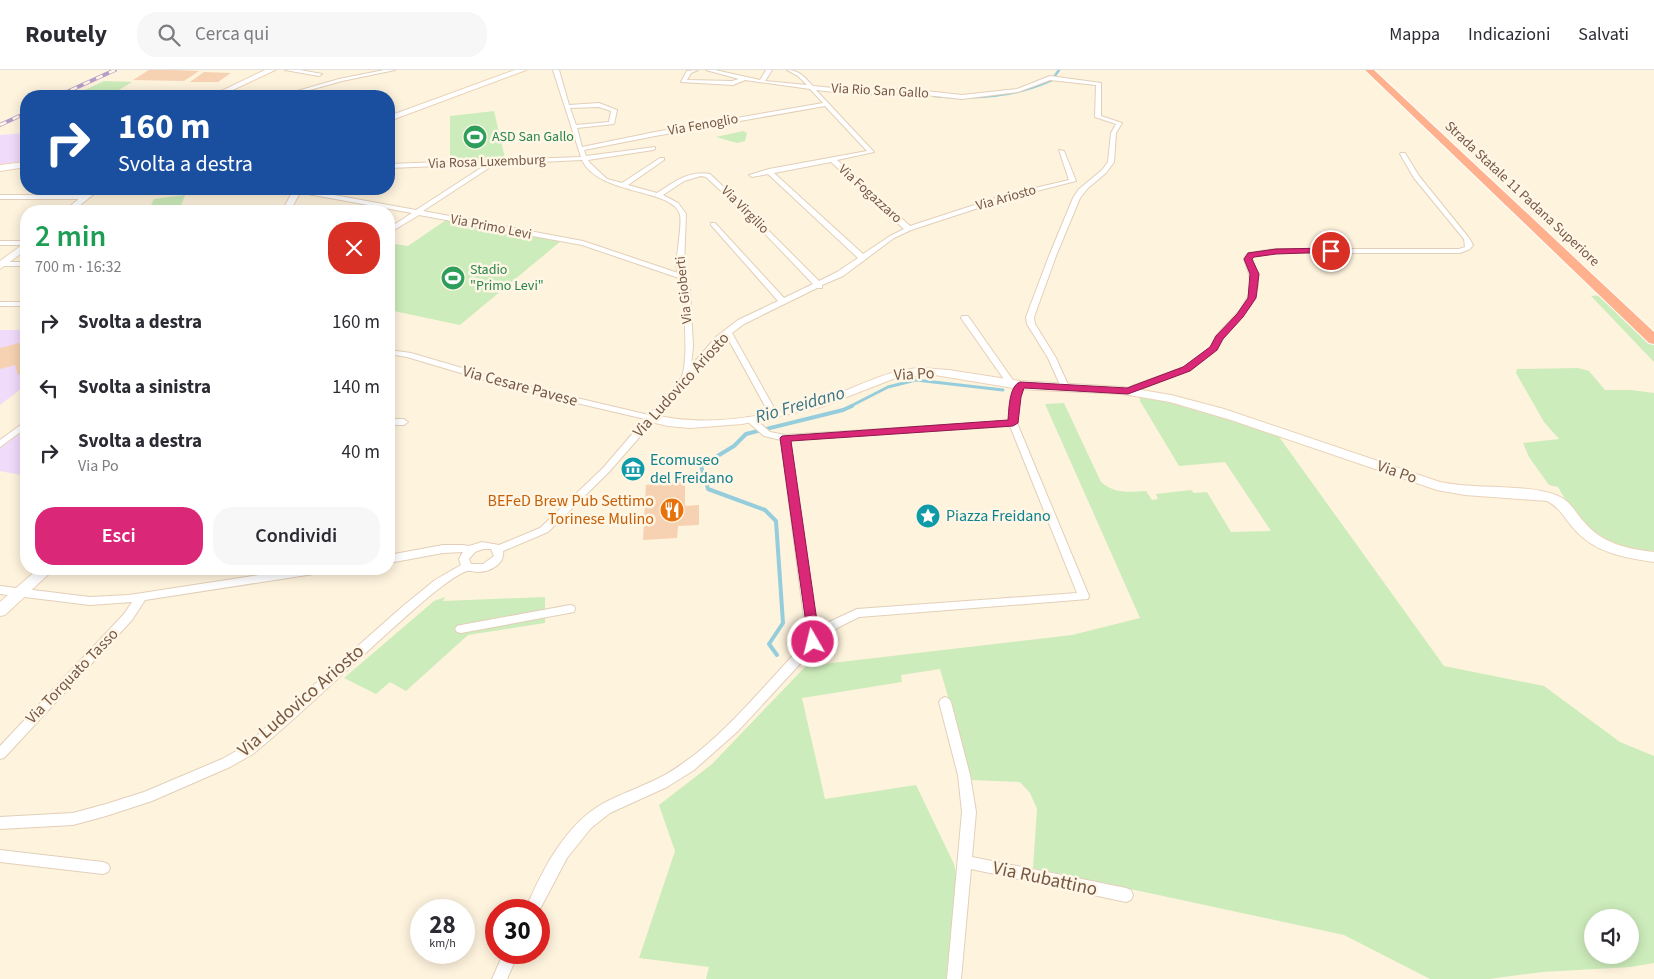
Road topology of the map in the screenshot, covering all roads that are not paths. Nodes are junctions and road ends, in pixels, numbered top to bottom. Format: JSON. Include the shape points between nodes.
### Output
{"nodes":[{"id":1,"x":271,"y":70,"type":"edge"},
{"id":2,"x":288,"y":70,"type":"edge"},
{"id":3,"x":392,"y":70,"type":"edge"},
{"id":4,"x":522,"y":70,"type":"edge"},
{"id":5,"x":556,"y":70,"type":"edge"},
{"id":6,"x":695,"y":70,"type":"edge"},
{"id":7,"x":710,"y":70,"type":"edge"},
{"id":8,"x":769,"y":70,"type":"edge"},
{"id":9,"x":790,"y":70,"type":"edge"},
{"id":10,"x":1369,"y":70,"type":"edge"},
{"id":11,"x":1376,"y":70,"type":"edge"},
{"id":12,"x":513,"y":72,"type":"edge"},
{"id":13,"x":320,"y":74,"type":"dead end"},
{"id":14,"x":744,"y":78,"type":"junction"},
{"id":15,"x":761,"y":82,"type":"junction"},
{"id":16,"x":810,"y":86,"type":"junction"},
{"id":17,"x":228,"y":90,"type":"edge"},
{"id":18,"x":305,"y":90,"type":"edge"},
{"id":19,"x":827,"y":104,"type":"junction"},
{"id":20,"x":568,"y":107,"type":"junction"},
{"id":21,"x":395,"y":117,"type":"edge"},
{"id":22,"x":574,"y":127,"type":"junction"},
{"id":23,"x":653,"y":148,"type":"dead end"},
{"id":24,"x":580,"y":149,"type":"junction"},
{"id":25,"x":1062,"y":151,"type":"dead end"},
{"id":26,"x":1403,"y":154,"type":"dead end"},
{"id":27,"x":585,"y":159,"type":"junction"},
{"id":28,"x":662,"y":159,"type":"dead end"},
{"id":29,"x":832,"y":159,"type":"junction"},
{"id":30,"x":494,"y":162,"type":"junction"},
{"id":31,"x":20,"y":166,"type":"edge"},
{"id":32,"x":395,"y":166,"type":"edge"},
{"id":33,"x":0,"y":168,"type":"edge"},
{"id":34,"x":769,"y":172,"type":"junction"},
{"id":35,"x":752,"y":175,"type":"dead end"},
{"id":36,"x":622,"y":186,"type":"junction"},
{"id":37,"x":88,"y":195,"type":"edge"},
{"id":38,"x":324,"y":195,"type":"edge"},
{"id":39,"x":659,"y":195,"type":"junction"},
{"id":40,"x":29,"y":196,"type":"joint"},
{"id":41,"x":0,"y":197,"type":"edge"},
{"id":42,"x":86,"y":197,"type":"junction"},
{"id":43,"x":76,"y":205,"type":"edge"},
{"id":44,"x":376,"y":205,"type":"edge"},
{"id":45,"x":395,"y":209,"type":"edge"},
{"id":46,"x":418,"y":213,"type":"junction"},
{"id":47,"x":713,"y":224,"type":"dead end"},
{"id":48,"x":395,"y":227,"type":"edge"},
{"id":49,"x":909,"y":229,"type":"junction"},
{"id":50,"x":0,"y":243,"type":"edge"},
{"id":51,"x":20,"y":244,"type":"edge"},
{"id":52,"x":20,"y":249,"type":"edge"},
{"id":53,"x":863,"y":258,"type":"junction"},
{"id":54,"x":20,"y":264,"type":"edge"},
{"id":55,"x":1,"y":265,"type":"edge"},
{"id":56,"x":681,"y":276,"type":"junction"},
{"id":57,"x":819,"y":286,"type":"junction"},
{"id":58,"x":783,"y":302,"type":"junction"},
{"id":59,"x":0,"y":304,"type":"edge"},
{"id":60,"x":20,"y":304,"type":"edge"},
{"id":61,"x":965,"y":318,"type":"dead end"},
{"id":62,"x":1654,"y":328,"type":"edge"},
{"id":63,"x":728,"y":332,"type":"junction"},
{"id":64,"x":1654,"y":340,"type":"edge"},
{"id":65,"x":395,"y":353,"type":"edge"},
{"id":66,"x":686,"y":378,"type":"junction"},
{"id":67,"x":1016,"y":384,"type":"junction"},
{"id":68,"x":1065,"y":387,"type":"junction"},
{"id":69,"x":1128,"y":391,"type":"junction"},
{"id":70,"x":774,"y":415,"type":"junction"},
{"id":71,"x":651,"y":418,"type":"junction"},
{"id":72,"x":395,"y":422,"type":"edge"},
{"id":73,"x":404,"y":422,"type":"dead end"},
{"id":74,"x":1013,"y":423,"type":"junction"},
{"id":75,"x":758,"y":426,"type":"junction"},
{"id":76,"x":20,"y":429,"type":"edge"},
{"id":77,"x":785,"y":438,"type":"junction"},
{"id":78,"x":0,"y":444,"type":"edge"},
{"id":79,"x":498,"y":549,"type":"junction"},
{"id":80,"x":470,"y":550,"type":"junction"},
{"id":81,"x":1654,"y":557,"type":"edge"},
{"id":82,"x":395,"y":558,"type":"edge"},
{"id":83,"x":467,"y":566,"type":"junction"},
{"id":84,"x":42,"y":575,"type":"edge"},
{"id":85,"x":248,"y":575,"type":"edge"},
{"id":86,"x":279,"y":575,"type":"edge"},
{"id":87,"x":245,"y":580,"type":"junction"},
{"id":88,"x":0,"y":590,"type":"edge"},
{"id":89,"x":21,"y":594,"type":"junction"},
{"id":90,"x":142,"y":597,"type":"junction"},
{"id":91,"x":570,"y":609,"type":"dead end"},
{"id":92,"x":0,"y":611,"type":"edge"},
{"id":93,"x":462,"y":630,"type":"dead end"},
{"id":94,"x":813,"y":642,"type":"junction"},
{"id":95,"x":945,"y":702,"type":"dead end"},
{"id":96,"x":0,"y":754,"type":"edge"},
{"id":97,"x":0,"y":823,"type":"edge"},
{"id":98,"x":0,"y":856,"type":"edge"},
{"id":99,"x":965,"y":862,"type":"junction"},
{"id":100,"x":102,"y":868,"type":"dead end"},
{"id":101,"x":1126,"y":895,"type":"dead end"},
{"id":102,"x":537,"y":899,"type":"edge"},
{"id":103,"x":506,"y":964,"type":"edge"},
{"id":104,"x":499,"y":979,"type":"edge"},
{"id":105,"x":954,"y":979,"type":"edge"}],
"edges":[{"from":1,"to":17,"type":"street"},
{"from":2,"to":13,"type":"street"},
{"from":3,"to":18,"type":"street"},
{"from":4,"to":12,"type":"street"},
{"from":5,"to":20,"type":"street","name":"Via Gioberti"},
{"from":6,"to":14,"type":"street","via":[[689,72],[683,81],[734,83]]},
{"from":7,"to":14,"type":"street","name":"Via Rio San Gallo"},
{"from":8,"to":15,"type":"street"},
{"from":9,"to":16,"type":"street"},
{"from":10,"to":64,"type":"highway","name":"Strada Statale 11 Padana Superiore"},
{"from":11,"to":62,"type":"highway","name":"Strada Statale 11 Padana Superiore"},
{"from":12,"to":21,"type":"street"},
{"from":14,"to":15,"type":"street","name":"Via Rio San Gallo"},
{"from":15,"to":16,"type":"street","name":"Via Rio San Gallo"},
{"from":16,"to":19,"type":"street"},
{"from":16,"to":68,"type":"street","name":"Via Rio San Gallo","via":[[843,91],[908,91],[971,96],[1018,90],[1050,78],[1099,84],[1098,117],[1120,123],[1112,136],[1110,164],[1078,195],[1030,316]]},
{"from":19,"to":24,"type":"street","name":"Via Fenoglio"},
{"from":19,"to":29,"type":"street","via":[[871,152]]},
{"from":20,"to":22,"type":"street","name":"Via Gioberti"},
{"from":20,"to":22,"type":"street","via":[[599,105],[614,110],[612,123]]},
{"from":22,"to":24,"type":"street","name":"Via Gioberti"},
{"from":23,"to":27,"type":"street"},
{"from":24,"to":27,"type":"street","name":"Via Gioberti"},
{"from":25,"to":49,"type":"street","name":"Via Ariosto","via":[[1073,181],[1008,196]]},
{"from":26,"to":69,"type":"street","name":"Via Po","via":[[1416,177],[1467,239],[1468,248],[1460,251],[1276,251],[1251,255],[1248,259],[1254,274],[1252,298],[1214,348],[1187,369]]},
{"from":27,"to":30,"type":"street","name":"Via Rosa Luxemburg"},
{"from":27,"to":36,"type":"street","name":"Via Gioberti","via":[[605,180]]},
{"from":28,"to":36,"type":"street"},
{"from":29,"to":34,"type":"street"},
{"from":29,"to":49,"type":"street","name":"Via Fogazzaro"},
{"from":30,"to":32,"type":"street","name":"Via Rosa Luxemburg"},
{"from":30,"to":46,"type":"street"},
{"from":31,"to":33,"type":"street"},
{"from":34,"to":35,"type":"street"},
{"from":34,"to":53,"type":"street"},
{"from":36,"to":39,"type":"street","name":"Via Gioberti"},
{"from":37,"to":42,"type":"street"},
{"from":38,"to":44,"type":"street","name":"Via Primo Levi"},
{"from":39,"to":56,"type":"street","name":"Via Gioberti","via":[[676,204],[684,214]]},
{"from":39,"to":57,"type":"street","name":"Via Virgilio","via":[[690,175],[708,175]]},
{"from":40,"to":41,"type":"street"},
{"from":40,"to":42,"type":"street"},
{"from":42,"to":43,"type":"street"},
{"from":45,"to":46,"type":"street","name":"Via Primo Levi"},
{"from":46,"to":48,"type":"street"},
{"from":46,"to":56,"type":"street","name":"Via Primo Levi","via":[[583,243]]},
{"from":47,"to":58,"type":"street"},
{"from":49,"to":53,"type":"street","name":"Via Ludovico Ariosto"},
{"from":50,"to":51,"type":"street"},
{"from":52,"to":55,"type":"street"},
{"from":53,"to":57,"type":"street","name":"Via Ludovico Ariosto"},
{"from":54,"to":55,"type":"street"},
{"from":56,"to":66,"type":"street","name":"Via Gioberti","via":[[686,290],[689,346]]},
{"from":57,"to":58,"type":"street","name":"Via Ludovico Ariosto"},
{"from":58,"to":63,"type":"street","name":"Via Ludovico Ariosto","via":[[741,322]]},
{"from":59,"to":60,"type":"street"},
{"from":61,"to":67,"type":"street"},
{"from":63,"to":66,"type":"street","name":"Via Ludovico Ariosto"},
{"from":63,"to":70,"type":"street"},
{"from":65,"to":71,"type":"street","name":"Via Cesare Pavese"},
{"from":66,"to":71,"type":"street","name":"Via Ludovico Ariosto"},
{"from":67,"to":68,"type":"street","name":"Via Po"},
{"from":67,"to":70,"type":"street","name":"Via Po","via":[[927,371],[899,373],[869,382],[823,403]]},
{"from":67,"to":74,"type":"street"},
{"from":68,"to":69,"type":"street","name":"Via Po"},
{"from":69,"to":81,"type":"street","name":"Via Po","via":[[1229,415],[1437,486],[1552,498],[1563,504],[1593,539],[1609,548]]},
{"from":70,"to":75,"type":"street","name":"Via Po"},
{"from":71,"to":75,"type":"street","name":"Via Po","via":[[672,425]]},
{"from":71,"to":79,"type":"street","name":"Via Ludovico Ariosto","via":[[606,470],[544,530]]},
{"from":72,"to":73,"type":"street"},
{"from":74,"to":77,"type":"street"},
{"from":74,"to":94,"type":"street","via":[[1084,596],[857,613],[832,626]]},
{"from":75,"to":77,"type":"street"},
{"from":76,"to":78,"type":"street"},
{"from":77,"to":94,"type":"street"},
{"from":79,"to":80,"type":"street","name":"Via Ludovico Ariosto","via":[[482,545]]},
{"from":79,"to":83,"type":"street","name":"Via Ludovico Ariosto","via":[[499,557],[492,565],[478,569]]},
{"from":80,"to":82,"type":"street","name":"Via Ludovico Ariosto","via":[[451,548]]},
{"from":80,"to":83,"type":"street","via":[[464,558]]},
{"from":83,"to":97,"type":"street","name":"Via Ludovico Ariosto","via":[[433,587],[271,732],[226,763],[147,797],[73,820]]},
{"from":84,"to":89,"type":"street"},
{"from":85,"to":87,"type":"street"},
{"from":86,"to":87,"type":"street"},
{"from":87,"to":90,"type":"street"},
{"from":88,"to":89,"type":"street"},
{"from":89,"to":90,"type":"street","via":[[90,601]]},
{"from":89,"to":92,"type":"street"},
{"from":90,"to":96,"type":"street","name":"Via Torquato Tasso","via":[[128,617]]},
{"from":91,"to":93,"type":"street"},
{"from":94,"to":102,"type":"street","via":[[722,739],[700,758],[673,777],[607,808],[588,821],[547,876]]},
{"from":95,"to":99,"type":"street","via":[[964,775],[969,812]]},
{"from":98,"to":100,"type":"street"},
{"from":99,"to":101,"type":"street","name":"Via Rubattino"},
{"from":99,"to":105,"type":"street"},
{"from":103,"to":104,"type":"street"}]}
